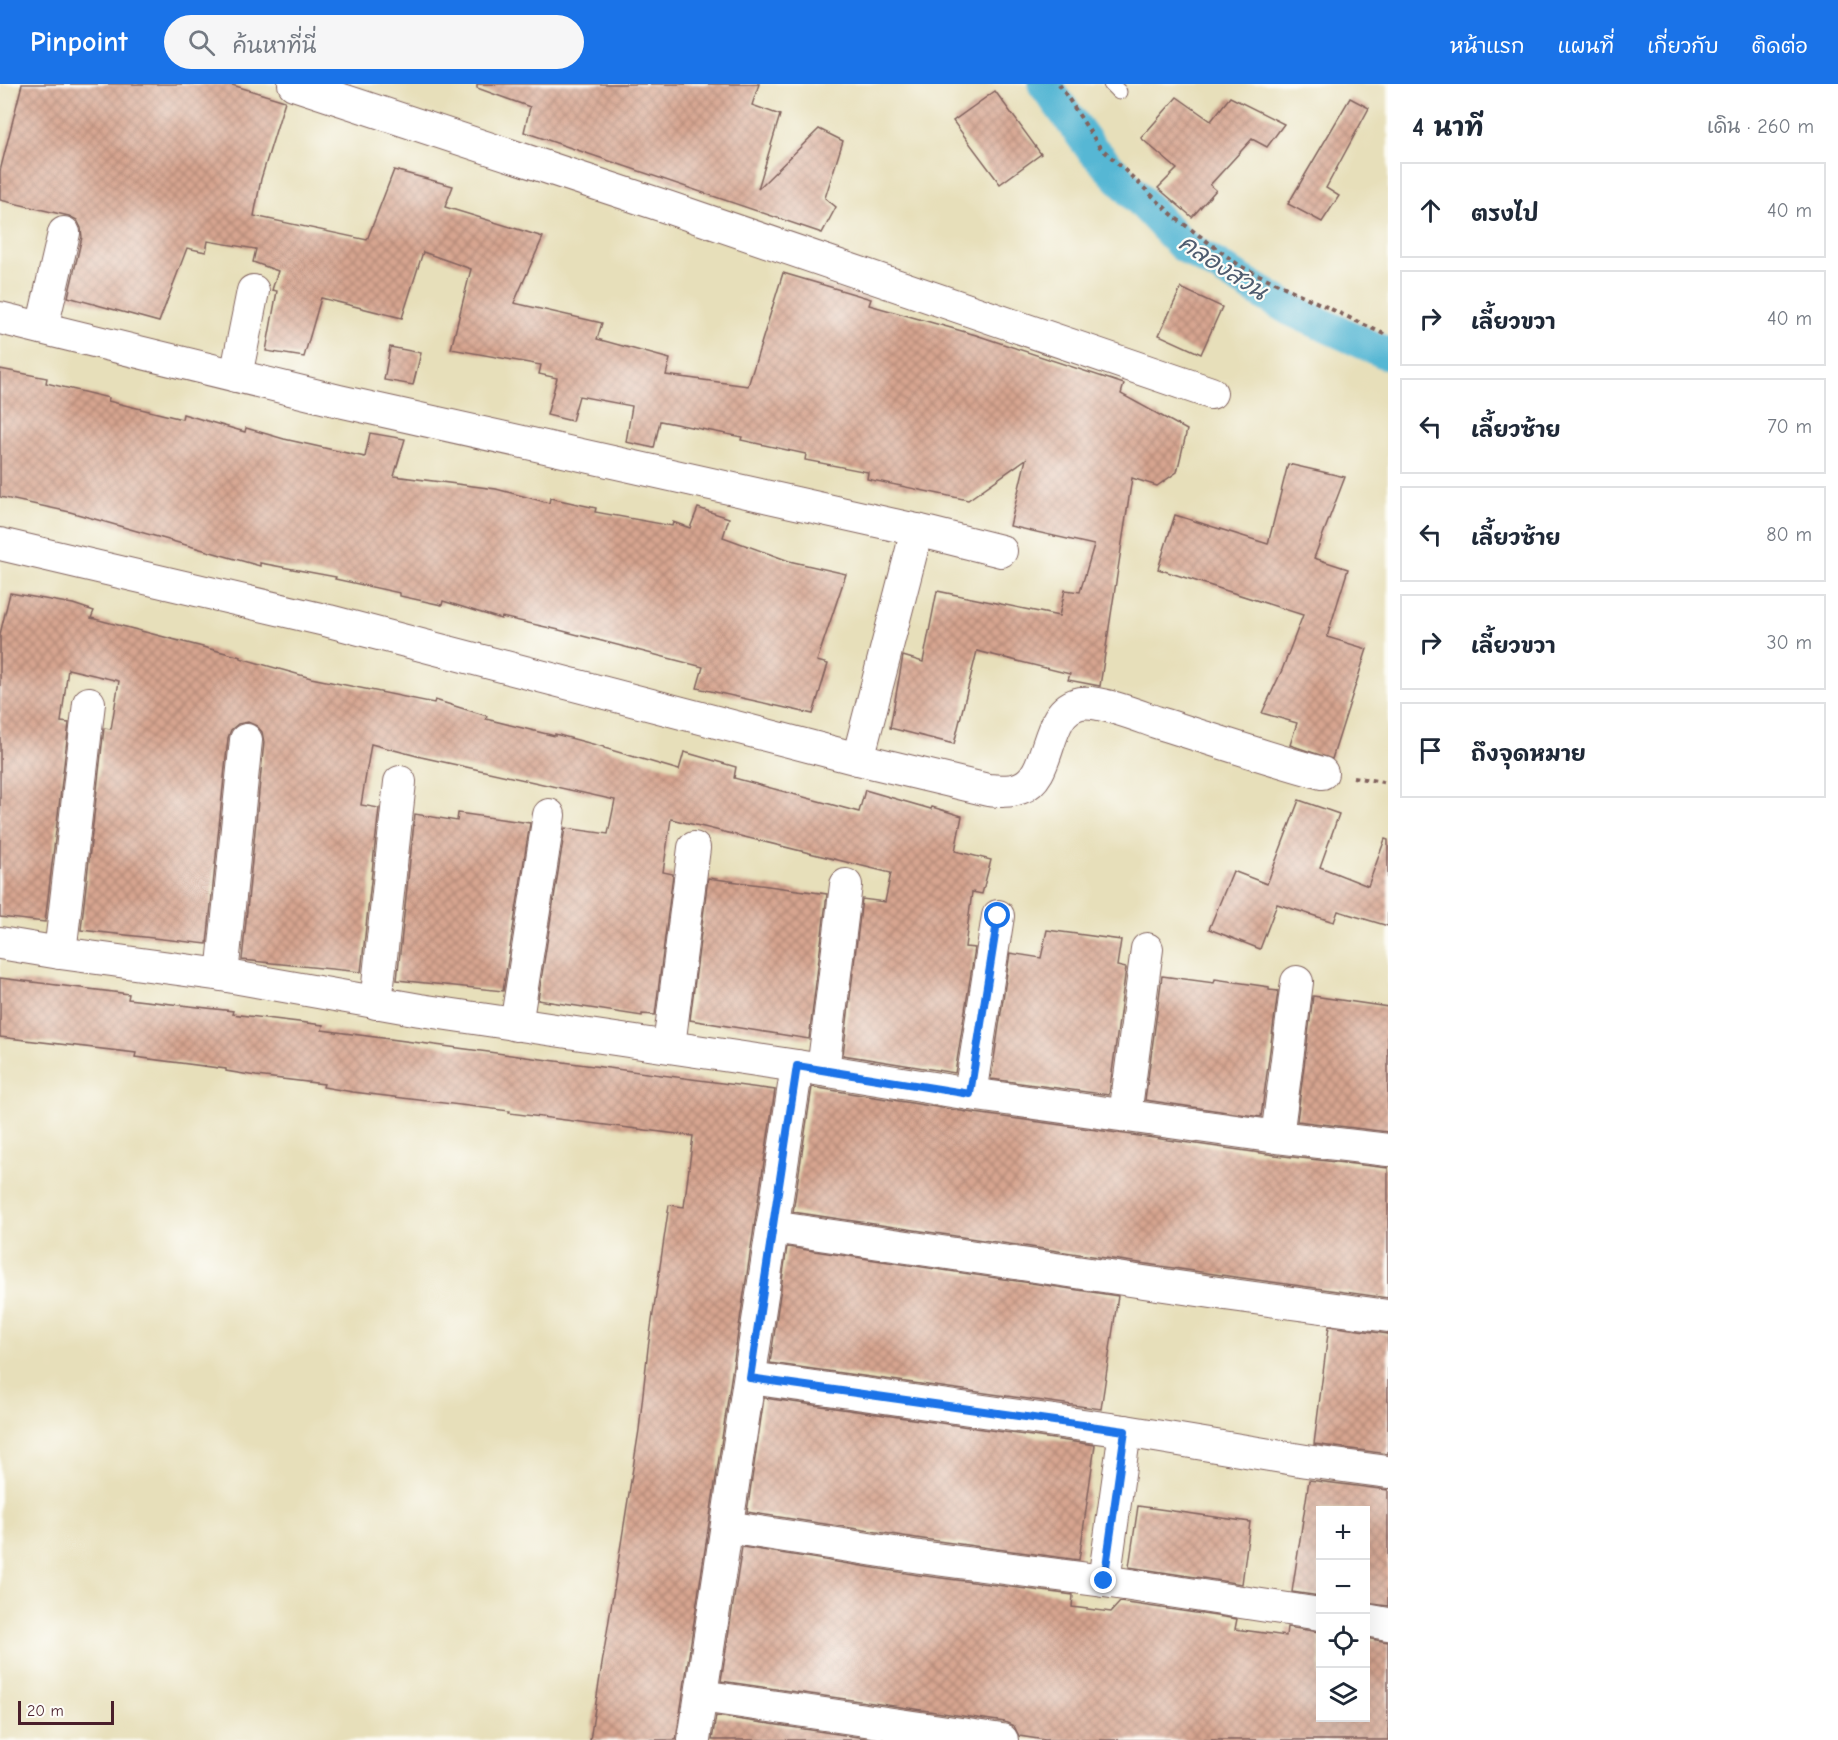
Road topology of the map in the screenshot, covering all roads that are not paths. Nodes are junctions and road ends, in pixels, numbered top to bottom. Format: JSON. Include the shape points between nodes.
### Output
{"nodes":[{"id":1,"x":294,"y":84,"type":"edge"},
{"id":2,"x":64,"y":233,"type":"dead end"},
{"id":3,"x":253,"y":291,"type":"dead end"},
{"id":4,"x":0,"y":318,"type":"edge"},
{"id":5,"x":42,"y":328,"type":"junction"},
{"id":6,"x":236,"y":376,"type":"junction"},
{"id":7,"x":1211,"y":393,"type":"dead end"},
{"id":8,"x":916,"y":530,"type":"junction"},
{"id":9,"x":0,"y":544,"type":"edge"},
{"id":10,"x":1001,"y":551,"type":"dead end"},
{"id":11,"x":89,"y":702,"type":"dead end"},
{"id":12,"x":246,"y":740,"type":"dead end"},
{"id":13,"x":858,"y":759,"type":"junction"},
{"id":14,"x":1322,"y":773,"type":"dead end"},
{"id":15,"x":400,"y":782,"type":"dead end"},
{"id":16,"x":549,"y":815,"type":"dead end"},
{"id":17,"x":694,"y":848,"type":"dead end"},
{"id":18,"x":846,"y":885,"type":"dead end"},
{"id":19,"x":998,"y":916,"type":"dead end"},
{"id":20,"x":0,"y":943,"type":"edge"},
{"id":21,"x":1147,"y":949,"type":"dead end"},
{"id":22,"x":60,"y":953,"type":"junction"},
{"id":23,"x":222,"y":975,"type":"junction"},
{"id":24,"x":1297,"y":982,"type":"dead end"},
{"id":25,"x":376,"y":1003,"type":"junction"},
{"id":26,"x":516,"y":1025,"type":"junction"},
{"id":27,"x":669,"y":1046,"type":"junction"},
{"id":28,"x":810,"y":1068,"type":"junction"},
{"id":29,"x":970,"y":1094,"type":"junction"},
{"id":30,"x":1125,"y":1115,"type":"junction"},
{"id":31,"x":1277,"y":1137,"type":"junction"},
{"id":32,"x":1388,"y":1150,"type":"edge"},
{"id":33,"x":772,"y":1227,"type":"junction"},
{"id":34,"x":1388,"y":1316,"type":"edge"},
{"id":35,"x":750,"y":1378,"type":"junction"},
{"id":36,"x":1125,"y":1431,"type":"junction"},
{"id":37,"x":1388,"y":1472,"type":"edge"},
{"id":38,"x":726,"y":1527,"type":"junction"},
{"id":39,"x":1104,"y":1581,"type":"junction"},
{"id":40,"x":1316,"y":1613,"type":"edge"},
{"id":41,"x":1370,"y":1621,"type":"edge"},
{"id":42,"x":1388,"y":1623,"type":"edge"},
{"id":43,"x":701,"y":1696,"type":"junction"},
{"id":44,"x":694,"y":1740,"type":"edge"},
{"id":45,"x":1002,"y":1740,"type":"edge"}],
"edges":[{"from":1,"to":7,"type":"street"},
{"from":2,"to":5,"type":"street"},
{"from":3,"to":6,"type":"street"},
{"from":4,"to":5,"type":"street"},
{"from":5,"to":6,"type":"street"},
{"from":6,"to":8,"type":"street"},
{"from":8,"to":10,"type":"street"},
{"from":8,"to":13,"type":"street"},
{"from":9,"to":13,"type":"street","via":[[329,621]]},
{"from":11,"to":22,"type":"street"},
{"from":12,"to":23,"type":"street"},
{"from":13,"to":14,"type":"street","via":[[988,790],[1014,790],[1032,781],[1064,712],[1072,706],[1093,703]]},
{"from":15,"to":25,"type":"street"},
{"from":16,"to":26,"type":"street"},
{"from":17,"to":27,"type":"street"},
{"from":18,"to":28,"type":"street"},
{"from":19,"to":29,"type":"street"},
{"from":20,"to":22,"type":"street"},
{"from":21,"to":30,"type":"street"},
{"from":22,"to":23,"type":"street"},
{"from":23,"to":25,"type":"street"},
{"from":24,"to":31,"type":"street"},
{"from":25,"to":26,"type":"street"},
{"from":26,"to":27,"type":"street"},
{"from":27,"to":28,"type":"street"},
{"from":28,"to":29,"type":"street"},
{"from":28,"to":33,"type":"street"},
{"from":29,"to":30,"type":"street"},
{"from":30,"to":31,"type":"street"},
{"from":31,"to":32,"type":"street"},
{"from":33,"to":34,"type":"street"},
{"from":33,"to":35,"type":"street"},
{"from":35,"to":36,"type":"street"},
{"from":35,"to":38,"type":"street"},
{"from":36,"to":37,"type":"street"},
{"from":36,"to":39,"type":"street"},
{"from":38,"to":39,"type":"street"},
{"from":38,"to":43,"type":"street"},
{"from":39,"to":40,"type":"street"},
{"from":41,"to":42,"type":"street"},
{"from":43,"to":44,"type":"street"},
{"from":43,"to":45,"type":"street"}]}
